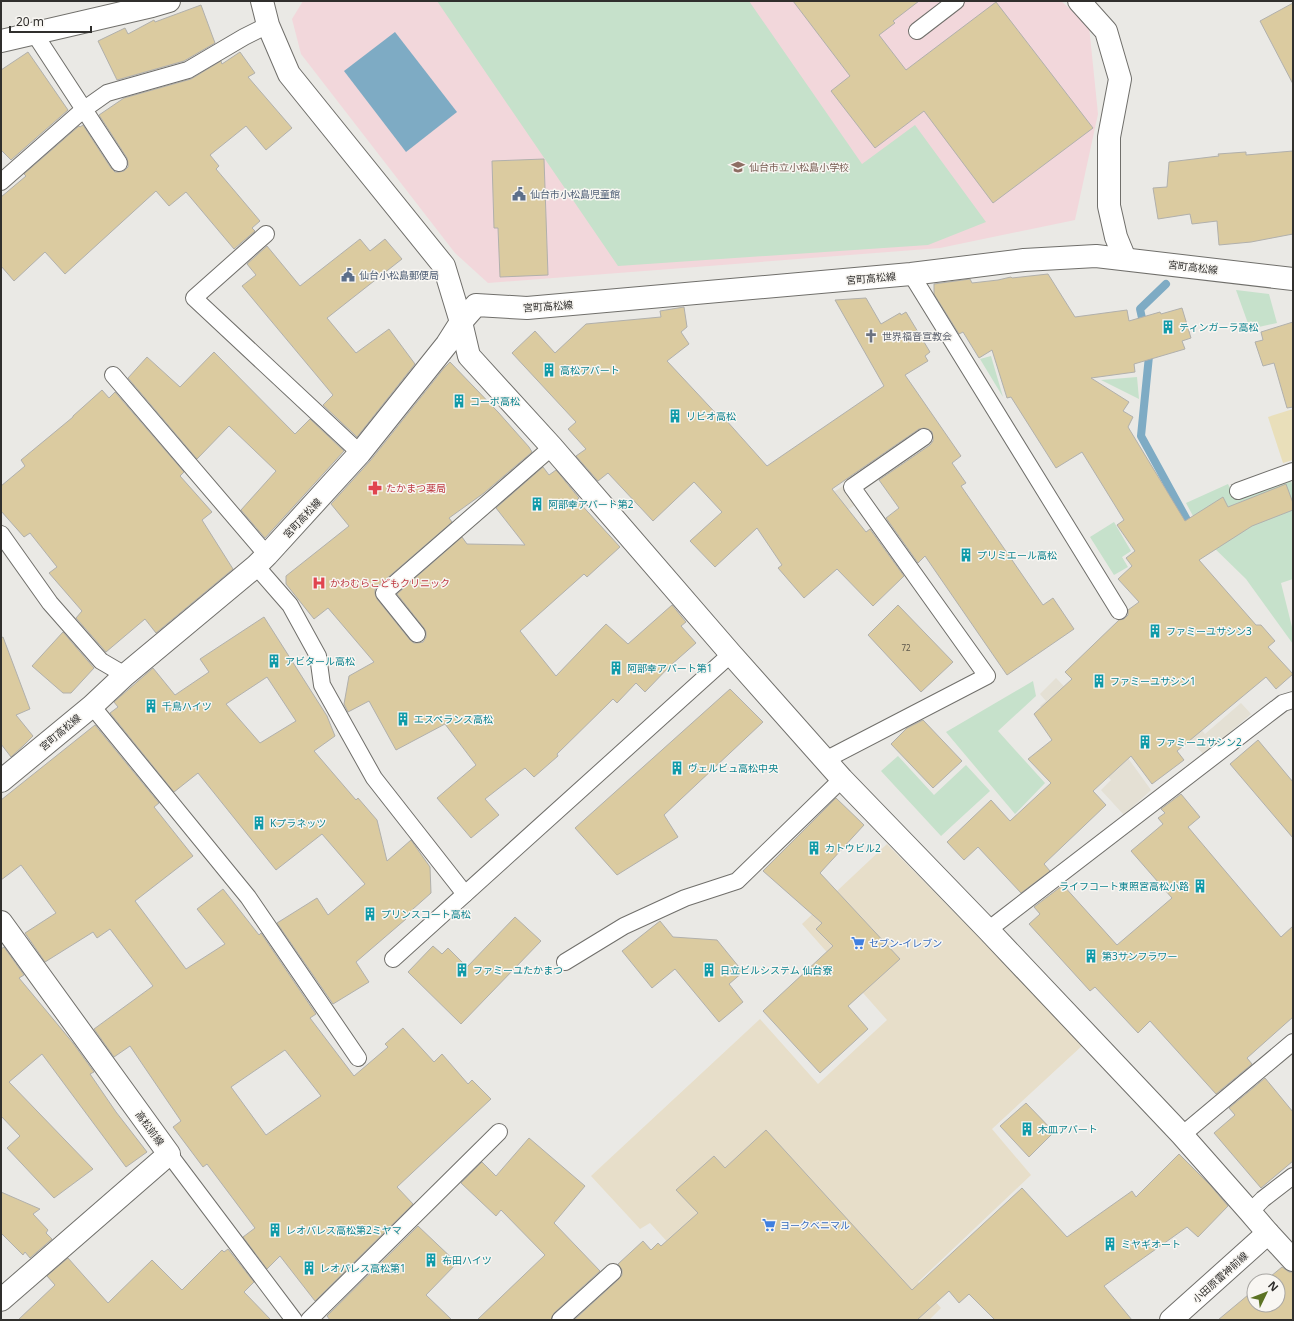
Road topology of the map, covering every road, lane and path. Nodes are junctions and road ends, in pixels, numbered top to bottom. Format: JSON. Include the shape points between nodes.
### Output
{"nodes":[{"id":1,"x":169,"y":1,"type":"edge"},
{"id":2,"x":262,"y":1,"type":"edge"},
{"id":3,"x":956,"y":1,"type":"edge"},
{"id":4,"x":1079,"y":1,"type":"edge"},
{"id":5,"x":268,"y":25,"type":"junction"},
{"id":6,"x":917,"y":31,"type":"dead end"},
{"id":7,"x":34,"y":33,"type":"junction"},
{"id":8,"x":1,"y":41,"type":"edge"},
{"id":9,"x":83,"y":110,"type":"junction"},
{"id":10,"x":119,"y":163,"type":"dead end"},
{"id":11,"x":1,"y":182,"type":"edge"},
{"id":12,"x":266,"y":234,"type":"dead end"},
{"id":13,"x":1125,"y":259,"type":"junction"},
{"id":14,"x":911,"y":274,"type":"junction"},
{"id":15,"x":1293,"y":279,"type":"edge"},
{"id":16,"x":461,"y":322,"type":"junction"},
{"id":17,"x":113,"y":375,"type":"dead end"},
{"id":18,"x":924,"y":437,"type":"dead end"},
{"id":19,"x":552,"y":447,"type":"junction"},
{"id":20,"x":360,"y":453,"type":"junction"},
{"id":21,"x":1293,"y":471,"type":"edge"},
{"id":22,"x":1238,"y":491,"type":"dead end"},
{"id":23,"x":1,"y":534,"type":"edge"},
{"id":24,"x":262,"y":561,"type":"junction"},
{"id":25,"x":1119,"y":611,"type":"dead end"},
{"id":26,"x":417,"y":634,"type":"dead end"},
{"id":27,"x":731,"y":654,"type":"junction"},
{"id":28,"x":125,"y":675,"type":"junction"},
{"id":29,"x":1293,"y":700,"type":"edge"},
{"id":30,"x":92,"y":706,"type":"junction"},
{"id":31,"x":825,"y":760,"type":"junction"},
{"id":32,"x":842,"y":779,"type":"junction"},
{"id":33,"x":1,"y":781,"type":"edge"},
{"id":34,"x":465,"y":894,"type":"junction"},
{"id":35,"x":1,"y":922,"type":"edge"},
{"id":36,"x":988,"y":930,"type":"junction"},
{"id":37,"x":393,"y":959,"type":"dead end"},
{"id":38,"x":565,"y":962,"type":"dead end"},
{"id":39,"x":1293,"y":1042,"type":"edge"},
{"id":40,"x":358,"y":1058,"type":"dead end"},
{"id":41,"x":499,"y":1132,"type":"dead end"},
{"id":42,"x":1182,"y":1135,"type":"junction"},
{"id":43,"x":169,"y":1154,"type":"junction"},
{"id":44,"x":1293,"y":1176,"type":"edge"},
{"id":45,"x":1250,"y":1212,"type":"junction"},
{"id":46,"x":1268,"y":1233,"type":"junction"},
{"id":47,"x":1293,"y":1260,"type":"edge"},
{"id":48,"x":613,"y":1272,"type":"dead end"},
{"id":49,"x":1,"y":1300,"type":"edge"},
{"id":50,"x":294,"y":1320,"type":"edge"},
{"id":51,"x":309,"y":1320,"type":"edge"},
{"id":52,"x":560,"y":1320,"type":"edge"},
{"id":53,"x":1171,"y":1320,"type":"edge"}],
"edges":[{"from":1,"to":7,"type":"street"},
{"from":2,"to":5,"type":"street"},
{"from":3,"to":6,"type":"lane"},
{"from":4,"to":13,"type":"street","via":[[1106,31],[1120,79],[1109,137],[1109,206],[1116,237]]},
{"from":5,"to":9,"type":"lane","via":[[188,70],[107,93]]},
{"from":5,"to":16,"type":"street","via":[[289,74],[444,266]]},
{"from":7,"to":8,"type":"street"},
{"from":7,"to":9,"type":"lane"},
{"from":9,"to":10,"type":"lane"},
{"from":9,"to":11,"type":"lane"},
{"from":12,"to":20,"type":"lane","via":[[194,298]]},
{"from":13,"to":14,"type":"street","name":"宮町高松線","via":[[1096,256],[1024,260]]},
{"from":13,"to":15,"type":"street","name":"宮町高松線"},
{"from":14,"to":16,"type":"street","name":"宮町高松線","via":[[527,308],[476,305]]},
{"from":14,"to":25,"type":"lane"},
{"from":16,"to":19,"type":"street","via":[[469,356]]},
{"from":16,"to":20,"type":"street","name":"宮町高松線"},
{"from":17,"to":24,"type":"lane"},
{"from":18,"to":31,"type":"lane","via":[[852,487],[987,676]]},
{"from":19,"to":26,"type":"lane","via":[[384,593]]},
{"from":19,"to":27,"type":"street"},
{"from":20,"to":24,"type":"street","name":"宮町高松線"},
{"from":21,"to":22,"type":"lane"},
{"from":23,"to":28,"type":"lane","via":[[50,603],[101,661]]},
{"from":24,"to":28,"type":"street","name":"宮町高松線"},
{"from":24,"to":34,"type":"lane","via":[[318,656],[322,685],[374,778]]},
{"from":27,"to":31,"type":"street"},
{"from":27,"to":34,"type":"lane"},
{"from":28,"to":30,"type":"street","name":"宮町高松線"},
{"from":29,"to":36,"type":"lane","via":[[1283,703]]},
{"from":30,"to":33,"type":"street","name":"宮町高松線"},
{"from":30,"to":40,"type":"lane","via":[[248,897]]},
{"from":31,"to":32,"type":"street"},
{"from":32,"to":36,"type":"street"},
{"from":32,"to":38,"type":"lane","via":[[737,881],[685,898],[630,923]]},
{"from":34,"to":37,"type":"lane"},
{"from":35,"to":43,"type":"street","name":"高松前線"},
{"from":36,"to":42,"type":"street"},
{"from":39,"to":42,"type":"lane"},
{"from":41,"to":51,"type":"lane"},
{"from":42,"to":45,"type":"street"},
{"from":43,"to":49,"type":"street","name":"高松前線"},
{"from":43,"to":50,"type":"lane"},
{"from":44,"to":45,"type":"lane"},
{"from":45,"to":46,"type":"street"},
{"from":46,"to":47,"type":"street"},
{"from":46,"to":53,"type":"street","name":"小田原雷神前線"},
{"from":48,"to":52,"type":"lane"}]}
